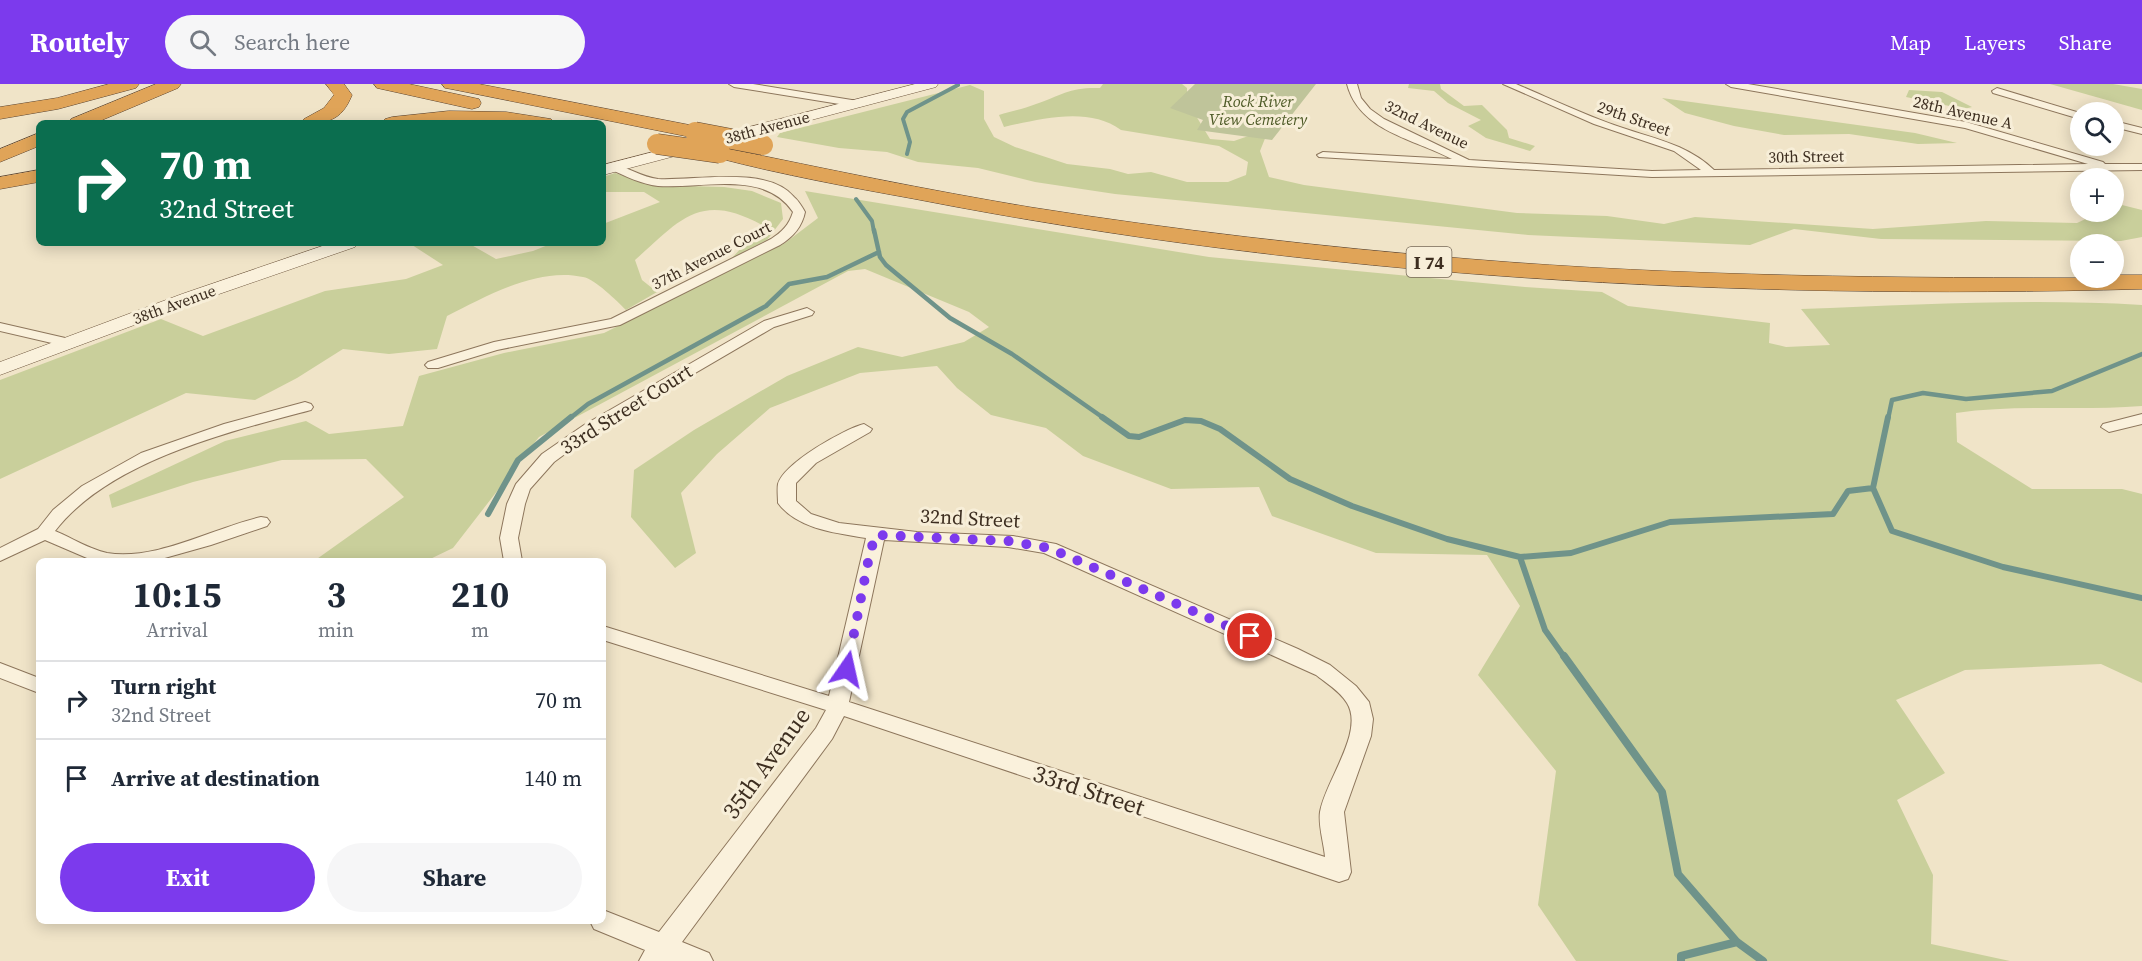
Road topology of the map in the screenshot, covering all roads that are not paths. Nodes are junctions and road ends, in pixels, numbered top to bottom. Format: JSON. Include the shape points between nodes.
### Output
{"nodes":[{"id":1,"x":130,"y":84,"type":"edge"},
{"id":2,"x":140,"y":84,"type":"edge"},
{"id":3,"x":172,"y":84,"type":"edge"},
{"id":4,"x":182,"y":84,"type":"edge"},
{"id":5,"x":334,"y":84,"type":"edge"},
{"id":6,"x":383,"y":84,"type":"edge"},
{"id":7,"x":451,"y":84,"type":"edge"},
{"id":8,"x":734,"y":84,"type":"edge"},
{"id":9,"x":931,"y":84,"type":"edge"},
{"id":10,"x":1352,"y":84,"type":"edge"},
{"id":11,"x":1508,"y":84,"type":"edge"},
{"id":12,"x":1731,"y":84,"type":"edge"},
{"id":13,"x":552,"y":85,"type":"edge"},
{"id":14,"x":1997,"y":91,"type":"dead end"},
{"id":15,"x":858,"y":104,"type":"junction"},
{"id":16,"x":0,"y":112,"type":"edge"},
{"id":17,"x":2070,"y":113,"type":"edge"},
{"id":18,"x":50,"y":120,"type":"edge"},
{"id":19,"x":85,"y":120,"type":"edge"},
{"id":20,"x":116,"y":120,"type":"edge"},
{"id":21,"x":317,"y":120,"type":"edge"},
{"id":22,"x":428,"y":120,"type":"edge"},
{"id":23,"x":504,"y":120,"type":"edge"},
{"id":24,"x":558,"y":120,"type":"edge"},
{"id":25,"x":36,"y":126,"type":"edge"},
{"id":26,"x":2124,"y":126,"type":"edge"},
{"id":27,"x":606,"y":130,"type":"edge"},
{"id":28,"x":702,"y":130,"type":"junction"},
{"id":29,"x":2142,"y":131,"type":"edge"},
{"id":30,"x":36,"y":140,"type":"edge"},
{"id":31,"x":0,"y":141,"type":"edge"},
{"id":32,"x":1691,"y":145,"type":"dead end"},
{"id":33,"x":1678,"y":148,"type":"junction"},
{"id":34,"x":1323,"y":155,"type":"dead end"},
{"id":35,"x":0,"y":156,"type":"edge"},
{"id":36,"x":1470,"y":164,"type":"junction"},
{"id":37,"x":2142,"y":167,"type":"edge"},
{"id":38,"x":2111,"y":168,"type":"edge"},
{"id":39,"x":2124,"y":168,"type":"edge"},
{"id":40,"x":608,"y":169,"type":"edge"},
{"id":41,"x":2070,"y":170,"type":"edge"},
{"id":42,"x":1712,"y":174,"type":"junction"},
{"id":43,"x":36,"y":177,"type":"edge"},
{"id":44,"x":0,"y":183,"type":"edge"},
{"id":45,"x":340,"y":246,"type":"edge"},
{"id":46,"x":2142,"y":261,"type":"edge"},
{"id":47,"x":2124,"y":262,"type":"edge"},
{"id":48,"x":2070,"y":263,"type":"edge"},
{"id":49,"x":2142,"y":282,"type":"edge"},
{"id":50,"x":807,"y":312,"type":"dead end"},
{"id":51,"x":0,"y":327,"type":"edge"},
{"id":52,"x":69,"y":343,"type":"junction"},
{"id":53,"x":433,"y":365,"type":"dead end"},
{"id":54,"x":0,"y":369,"type":"edge"},
{"id":55,"x":305,"y":407,"type":"dead end"},
{"id":56,"x":2142,"y":419,"type":"edge"},
{"id":57,"x":2109,"y":427,"type":"dead end"},
{"id":58,"x":864,"y":429,"type":"dead end"},
{"id":59,"x":261,"y":522,"type":"dead end"},
{"id":60,"x":45,"y":533,"type":"junction"},
{"id":61,"x":876,"y":535,"type":"junction"},
{"id":62,"x":0,"y":555,"type":"edge"},
{"id":63,"x":103,"y":558,"type":"edge"},
{"id":64,"x":138,"y":558,"type":"edge"},
{"id":65,"x":512,"y":558,"type":"edge"},
{"id":66,"x":606,"y":634,"type":"edge"},
{"id":67,"x":0,"y":670,"type":"edge"},
{"id":68,"x":36,"y":685,"type":"edge"},
{"id":69,"x":838,"y":707,"type":"junction"},
{"id":70,"x":1340,"y":872,"type":"joint"},
{"id":71,"x":606,"y":923,"type":"edge"},
{"id":72,"x":657,"y":953,"type":"edge"},
{"id":73,"x":700,"y":961,"type":"edge"}],
"edges":[{"from":1,"to":16,"type":"highway","via":[[67,101]]},
{"from":2,"to":18,"type":"highway"},
{"from":3,"to":19,"type":"highway"},
{"from":4,"to":20,"type":"highway"},
{"from":5,"to":21,"type":"highway","via":[[343,95],[340,103]]},
{"from":6,"to":24,"type":"highway"},
{"from":7,"to":28,"type":"highway","number":"I 74"},
{"from":8,"to":15,"type":"street"},
{"from":9,"to":15,"type":"street","name":"38th Avenue"},
{"from":10,"to":36,"type":"street","name":"32nd Avenue","via":[[1359,103],[1385,124]]},
{"from":11,"to":33,"type":"street","name":"29th Street","via":[[1608,127]]},
{"from":12,"to":38,"type":"street","name":"28th Avenue A","via":[[1966,125]]},
{"from":13,"to":28,"type":"highway","via":[[583,100]]},
{"from":14,"to":17,"type":"street"},
{"from":15,"to":40,"type":"street","name":"38th Avenue"},
{"from":22,"to":23,"type":"highway"},
{"from":25,"to":31,"type":"highway"},
{"from":26,"to":29,"type":"street"},
{"from":27,"to":49,"type":"highway","number":"I 74","bridge":true,"via":[[652,142],[1047,216],[1359,256],[1751,282]]},
{"from":28,"to":48,"type":"highway","number":"I 74","bridge":true,"via":[[810,156],[1047,200],[1254,228],[1418,244],[1722,262],[1877,266]]},
{"from":30,"to":35,"type":"highway"},
{"from":32,"to":33,"type":"street"},
{"from":33,"to":42,"type":"street","name":"29th Street"},
{"from":34,"to":36,"type":"street","name":"30th Street"},
{"from":36,"to":42,"type":"street","name":"30th Street"},
{"from":37,"to":39,"type":"street","name":"30th Street"},
{"from":40,"to":53,"type":"street","name":"37th Avenue Court","via":[[660,182],[724,180],[766,186],[793,201],[800,212],[788,235],[770,246],[615,322],[494,346]]},
{"from":41,"to":42,"type":"street","name":"30th Street"},
{"from":43,"to":44,"type":"highway"},
{"from":45,"to":52,"type":"street","name":"38th Avenue"},
{"from":46,"to":47,"type":"highway"},
{"from":50,"to":65,"type":"street","name":"33rd Street Court","via":[[769,324],[590,428],[548,458],[522,488],[516,504],[509,538]]},
{"from":51,"to":52,"type":"street"},
{"from":52,"to":54,"type":"street","name":"38th Avenue"},
{"from":55,"to":60,"type":"street","via":[[230,427],[147,457],[88,490],[59,514]]},
{"from":56,"to":57,"type":"street"},
{"from":58,"to":61,"type":"street","name":"32nd Street","via":[[808,462],[787,482],[784,494],[785,501],[806,519]]},
{"from":59,"to":64,"type":"street"},
{"from":60,"to":62,"type":"street"},
{"from":60,"to":63,"type":"street"},
{"from":61,"to":69,"type":"street","name":"35th Avenue"},
{"from":61,"to":70,"type":"street","name":"32nd Street","via":[[1008,541],[1049,548],[1323,670],[1358,702],[1362,719],[1360,736],[1332,812]]},
{"from":66,"to":69,"type":"street"},
{"from":67,"to":68,"type":"street"},
{"from":69,"to":70,"type":"street","name":"33rd Street"},
{"from":69,"to":72,"type":"street","name":"35th Avenue","via":[[824,733]]},
{"from":71,"to":72,"type":"street"},
{"from":72,"to":73,"type":"street"}]}
